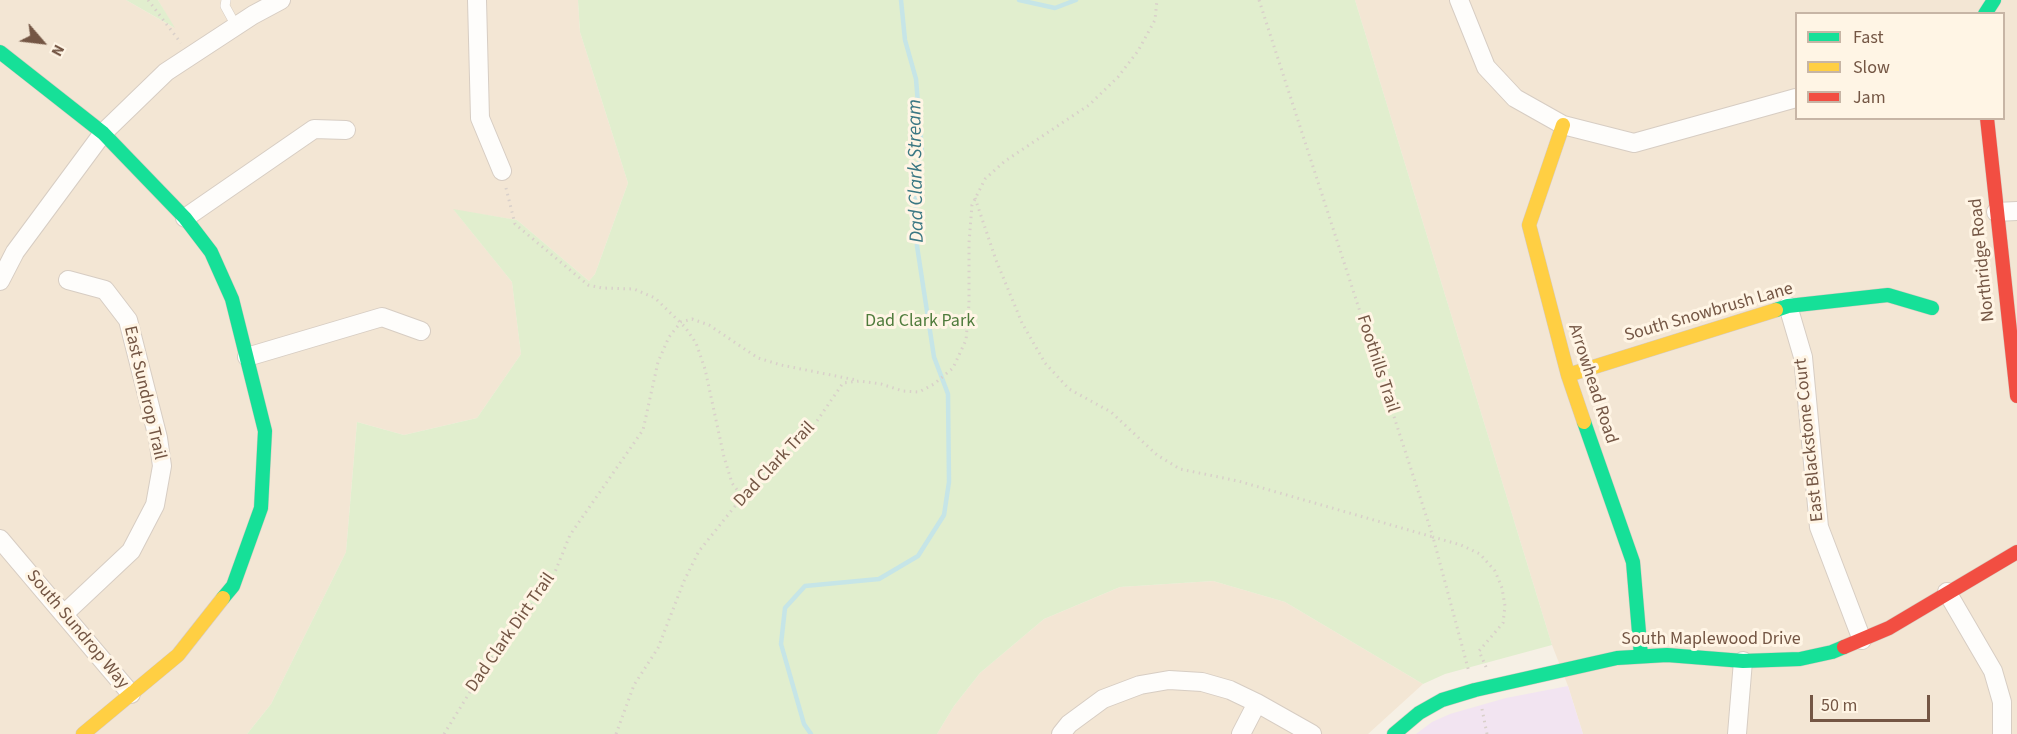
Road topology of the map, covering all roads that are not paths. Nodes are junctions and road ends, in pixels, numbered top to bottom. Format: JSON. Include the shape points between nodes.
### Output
{"nodes":[{"id":1,"x":226,"y":0,"type":"edge"},
{"id":2,"x":281,"y":0,"type":"edge"},
{"id":3,"x":477,"y":0,"type":"edge"},
{"id":4,"x":1459,"y":0,"type":"edge"},
{"id":5,"x":236,"y":26,"type":"junction"},
{"id":6,"x":0,"y":52,"type":"edge"},
{"id":7,"x":1795,"y":99,"type":"edge"},
{"id":8,"x":1987,"y":120,"type":"edge"},
{"id":9,"x":1563,"y":125,"type":"junction"},
{"id":10,"x":346,"y":130,"type":"dead end"},
{"id":11,"x":103,"y":133,"type":"junction"},
{"id":12,"x":502,"y":171,"type":"road end"},
{"id":13,"x":2017,"y":211,"type":"edge"},
{"id":14,"x":1996,"y":212,"type":"junction"},
{"id":15,"x":185,"y":218,"type":"junction"},
{"id":16,"x":68,"y":280,"type":"dead end"},
{"id":17,"x":0,"y":281,"type":"edge"},
{"id":18,"x":1788,"y":306,"type":"junction"},
{"id":19,"x":1932,"y":308,"type":"dead end"},
{"id":20,"x":421,"y":331,"type":"dead end"},
{"id":21,"x":247,"y":357,"type":"junction"},
{"id":22,"x":1568,"y":375,"type":"junction"},
{"id":23,"x":2017,"y":396,"type":"edge"},
{"id":24,"x":0,"y":539,"type":"edge"},
{"id":25,"x":2017,"y":552,"type":"edge"},
{"id":26,"x":1947,"y":592,"type":"junction"},
{"id":27,"x":64,"y":614,"type":"junction"},
{"id":28,"x":1862,"y":640,"type":"junction"},
{"id":29,"x":1641,"y":656,"type":"junction"},
{"id":30,"x":1743,"y":661,"type":"junction"},
{"id":31,"x":131,"y":694,"type":"junction"},
{"id":32,"x":1257,"y":703,"type":"junction"},
{"id":33,"x":2007,"y":725,"type":"edge"},
{"id":34,"x":83,"y":734,"type":"edge"},
{"id":35,"x":1061,"y":734,"type":"edge"},
{"id":36,"x":1241,"y":734,"type":"edge"},
{"id":37,"x":1312,"y":734,"type":"edge"},
{"id":38,"x":1394,"y":734,"type":"edge"},
{"id":39,"x":1737,"y":734,"type":"edge"}],
"edges":[{"from":1,"to":5,"type":"lane","via":[[225,6]]},
{"from":2,"to":5,"type":"street"},
{"from":3,"to":12,"type":"street","via":[[480,118]]},
{"from":4,"to":9,"type":"street","via":[[1486,67],[1515,98]]},
{"from":5,"to":11,"type":"street","via":[[166,72]]},
{"from":6,"to":11,"type":"street"},
{"from":7,"to":9,"type":"street","via":[[1634,143]]},
{"from":8,"to":14,"type":"street","name":"Northridge Road"},
{"from":9,"to":22,"type":"street","name":"Arrowhead Road","via":[[1529,225]]},
{"from":10,"to":15,"type":"street","via":[[314,129]]},
{"from":11,"to":15,"type":"street"},
{"from":11,"to":17,"type":"street","via":[[15,252]]},
{"from":13,"to":14,"type":"street"},
{"from":14,"to":23,"type":"street","name":"Northridge Road"},
{"from":15,"to":21,"type":"street","via":[[211,252],[232,299]]},
{"from":16,"to":27,"type":"street","name":"East Sundrop Trail","via":[[105,290],[128,321],[162,466],[155,505],[131,551]]},
{"from":18,"to":19,"type":"street","name":"South Snowbrush Lane","via":[[1888,295]]},
{"from":18,"to":22,"type":"street","name":"South Snowbrush Lane"},
{"from":18,"to":28,"type":"street","name":"East Blackstone Court","via":[[1803,357],[1819,527]]},
{"from":20,"to":21,"type":"street","via":[[382,317]]},
{"from":21,"to":31,"type":"street","via":[[265,431],[261,508],[233,586],[178,656]]},
{"from":22,"to":29,"type":"street","name":"Arrowhead Road","via":[[1633,562]]},
{"from":24,"to":27,"type":"street","name":"South Sundrop Way"},
{"from":25,"to":26,"type":"street","name":"South Maplewood Drive"},
{"from":26,"to":28,"type":"street","name":"South Maplewood Drive"},
{"from":26,"to":33,"type":"street","via":[[1993,671]]},
{"from":27,"to":31,"type":"street","name":"South Sundrop Way"},
{"from":28,"to":30,"type":"street","name":"South Maplewood Drive","via":[[1800,659]]},
{"from":29,"to":30,"type":"street","name":"South Maplewood Drive"},
{"from":29,"to":38,"type":"street","name":"South Maplewood Drive","via":[[1617,658],[1442,700]]},
{"from":30,"to":39,"type":"street"},
{"from":31,"to":34,"type":"street"},
{"from":32,"to":35,"type":"street","via":[[1202,682],[1169,680],[1140,685],[1103,699]]},
{"from":32,"to":36,"type":"street"},
{"from":32,"to":37,"type":"street"}]}
